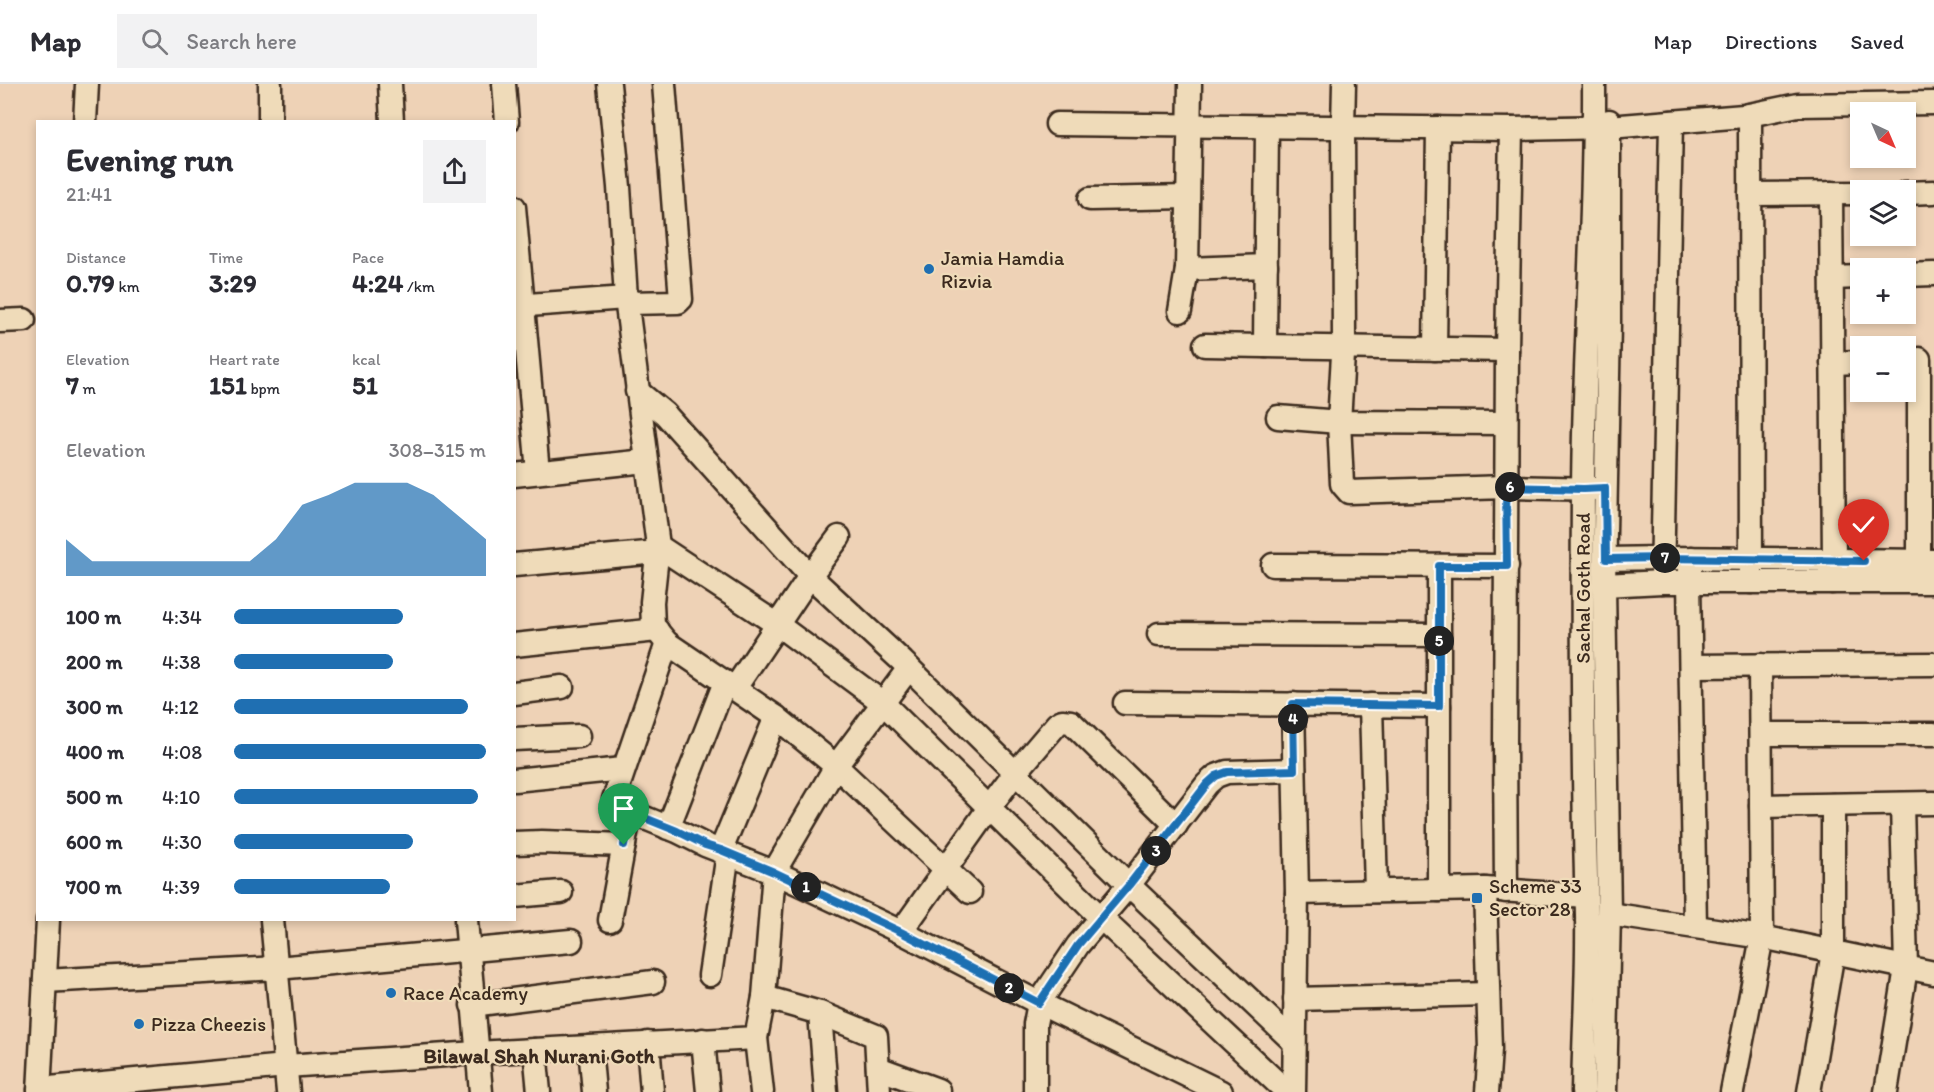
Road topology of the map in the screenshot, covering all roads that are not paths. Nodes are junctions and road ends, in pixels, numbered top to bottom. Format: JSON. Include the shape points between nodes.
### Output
{"nodes":[{"id":1,"x":87,"y":84,"type":"edge"},
{"id":2,"x":270,"y":84,"type":"edge"},
{"id":3,"x":390,"y":84,"type":"edge"},
{"id":4,"x":504,"y":84,"type":"edge"},
{"id":5,"x":609,"y":84,"type":"edge"},
{"id":6,"x":664,"y":84,"type":"edge"},
{"id":7,"x":1190,"y":84,"type":"edge"},
{"id":8,"x":1344,"y":84,"type":"edge"},
{"id":9,"x":1594,"y":84,"type":"edge"},
{"id":10,"x":1608,"y":84,"type":"edge"},
{"id":11,"x":1934,"y":103,"type":"edge"},
{"id":12,"x":1750,"y":115,"type":"junction"},
{"id":13,"x":85,"y":120,"type":"edge"},
{"id":14,"x":270,"y":120,"type":"edge"},
{"id":15,"x":392,"y":120,"type":"edge"},
{"id":16,"x":507,"y":120,"type":"edge"},
{"id":17,"x":1671,"y":122,"type":"junction"},
{"id":18,"x":1057,"y":124,"type":"dead end"},
{"id":19,"x":1188,"y":126,"type":"junction"},
{"id":20,"x":1267,"y":127,"type":"junction"},
{"id":21,"x":1602,"y":127,"type":"junction"},
{"id":22,"x":1343,"y":128,"type":"junction"},
{"id":23,"x":1438,"y":128,"type":"junction"},
{"id":24,"x":1511,"y":129,"type":"junction"},
{"id":25,"x":1934,"y":192,"type":"edge"},
{"id":26,"x":1831,"y":193,"type":"junction"},
{"id":27,"x":1850,"y":193,"type":"edge"},
{"id":28,"x":1916,"y":193,"type":"edge"},
{"id":29,"x":1750,"y":194,"type":"junction"},
{"id":30,"x":1188,"y":197,"type":"junction"},
{"id":31,"x":1090,"y":199,"type":"dead end"},
{"id":32,"x":516,"y":247,"type":"edge"},
{"id":33,"x":1266,"y":266,"type":"junction"},
{"id":34,"x":1187,"y":270,"type":"junction"},
{"id":35,"x":1934,"y":274,"type":"edge"},
{"id":36,"x":1916,"y":275,"type":"edge"},
{"id":37,"x":1850,"y":277,"type":"edge"},
{"id":38,"x":1832,"y":278,"type":"junction"},
{"id":39,"x":626,"y":301,"type":"junction"},
{"id":40,"x":519,"y":306,"type":"edge"},
{"id":41,"x":1180,"y":311,"type":"dead end"},
{"id":42,"x":24,"y":320,"type":"dead end"},
{"id":43,"x":0,"y":321,"type":"edge"},
{"id":44,"x":1205,"y":345,"type":"dead end"},
{"id":45,"x":1265,"y":346,"type":"junction"},
{"id":46,"x":1344,"y":348,"type":"junction"},
{"id":47,"x":1435,"y":349,"type":"junction"},
{"id":48,"x":1507,"y":350,"type":"junction"},
{"id":49,"x":1919,"y":359,"type":"edge"},
{"id":50,"x":1850,"y":362,"type":"edge"},
{"id":51,"x":1832,"y":363,"type":"junction"},
{"id":52,"x":637,"y":391,"type":"junction"},
{"id":53,"x":1278,"y":417,"type":"dead end"},
{"id":54,"x":1339,"y":422,"type":"junction"},
{"id":55,"x":1506,"y":423,"type":"junction"},
{"id":56,"x":1926,"y":443,"type":"edge"},
{"id":57,"x":646,"y":460,"type":"junction"},
{"id":58,"x":538,"y":472,"type":"junction"},
{"id":59,"x":516,"y":475,"type":"edge"},
{"id":60,"x":1506,"y":487,"type":"junction"},
{"id":61,"x":1594,"y":489,"type":"junction"},
{"id":62,"x":839,"y":537,"type":"dead end"},
{"id":63,"x":658,"y":549,"type":"junction"},
{"id":64,"x":1663,"y":558,"type":"junction"},
{"id":65,"x":1691,"y":558,"type":"junction"},
{"id":66,"x":1606,"y":559,"type":"junction"},
{"id":67,"x":1751,"y":559,"type":"junction"},
{"id":68,"x":516,"y":565,"type":"edge"},
{"id":69,"x":1273,"y":565,"type":"dead end"},
{"id":70,"x":1439,"y":566,"type":"junction"},
{"id":71,"x":1507,"y":566,"type":"junction"},
{"id":72,"x":1833,"y":571,"type":"junction"},
{"id":73,"x":1927,"y":572,"type":"edge"},
{"id":74,"x":810,"y":576,"type":"junction"},
{"id":75,"x":1662,"y":582,"type":"junction"},
{"id":76,"x":1689,"y":582,"type":"junction"},
{"id":77,"x":1751,"y":582,"type":"junction"},
{"id":78,"x":1604,"y":585,"type":"junction"},
{"id":79,"x":778,"y":625,"type":"junction"},
{"id":80,"x":1159,"y":634,"type":"dead end"},
{"id":81,"x":1439,"y":635,"type":"junction"},
{"id":82,"x":662,"y":637,"type":"junction"},
{"id":83,"x":516,"y":645,"type":"edge"},
{"id":84,"x":1934,"y":664,"type":"edge"},
{"id":85,"x":1761,"y":665,"type":"junction"},
{"id":86,"x":1691,"y":666,"type":"junction"},
{"id":87,"x":909,"y":668,"type":"junction"},
{"id":88,"x":730,"y":685,"type":"junction"},
{"id":89,"x":562,"y":687,"type":"dead end"},
{"id":90,"x":516,"y":693,"type":"edge"},
{"id":91,"x":883,"y":703,"type":"junction"},
{"id":92,"x":1125,"y":703,"type":"dead end"},
{"id":93,"x":1293,"y":704,"type":"junction"},
{"id":94,"x":1371,"y":705,"type":"junction"},
{"id":95,"x":1439,"y":706,"type":"junction"},
{"id":96,"x":776,"y":717,"type":"junction"},
{"id":97,"x":1761,"y":734,"type":"junction"},
{"id":98,"x":1934,"y":734,"type":"edge"},
{"id":99,"x":579,"y":736,"type":"dead end"},
{"id":100,"x":516,"y":739,"type":"edge"},
{"id":101,"x":836,"y":766,"type":"junction"},
{"id":102,"x":623,"y":769,"type":"junction"},
{"id":103,"x":1294,"y":770,"type":"junction"},
{"id":104,"x":1016,"y":772,"type":"junction"},
{"id":105,"x":516,"y":780,"type":"edge"},
{"id":106,"x":1934,"y":803,"type":"edge"},
{"id":107,"x":1902,"y":804,"type":"junction"},
{"id":108,"x":1833,"y":805,"type":"junction"},
{"id":109,"x":1761,"y":806,"type":"junction"},
{"id":110,"x":989,"y":808,"type":"junction"},
{"id":111,"x":630,"y":812,"type":"junction"},
{"id":112,"x":1176,"y":825,"type":"junction"},
{"id":113,"x":668,"y":828,"type":"junction"},
{"id":114,"x":516,"y":843,"type":"edge"},
{"id":115,"x":624,"y":845,"type":"junction"},
{"id":116,"x":724,"y":851,"type":"junction"},
{"id":117,"x":946,"y":868,"type":"junction"},
{"id":118,"x":774,"y":872,"type":"junction"},
{"id":119,"x":1129,"y":885,"type":"junction"},
{"id":120,"x":1439,"y":890,"type":"junction"},
{"id":121,"x":1496,"y":890,"type":"junction"},
{"id":122,"x":1376,"y":891,"type":"junction"},
{"id":123,"x":561,"y":892,"type":"dead end"},
{"id":124,"x":970,"y":892,"type":"dead end"},
{"id":125,"x":1297,"y":892,"type":"junction"},
{"id":126,"x":516,"y":896,"type":"edge"},
{"id":127,"x":1586,"y":896,"type":"junction"},
{"id":128,"x":1609,"y":914,"type":"junction"},
{"id":129,"x":1101,"y":918,"type":"junction"},
{"id":130,"x":610,"y":920,"type":"dead end"},
{"id":131,"x":48,"y":921,"type":"edge"},
{"id":132,"x":272,"y":921,"type":"edge"},
{"id":133,"x":466,"y":921,"type":"edge"},
{"id":134,"x":1695,"y":926,"type":"junction"},
{"id":135,"x":901,"y":932,"type":"junction"},
{"id":136,"x":1762,"y":937,"type":"junction"},
{"id":137,"x":571,"y":941,"type":"dead end"},
{"id":138,"x":467,"y":950,"type":"junction"},
{"id":139,"x":1833,"y":952,"type":"junction"},
{"id":140,"x":277,"y":968,"type":"junction"},
{"id":141,"x":1906,"y":968,"type":"junction"},
{"id":142,"x":1934,"y":973,"type":"edge"},
{"id":143,"x":710,"y":975,"type":"dead end"},
{"id":144,"x":45,"y":981,"type":"junction"},
{"id":145,"x":653,"y":982,"type":"dead end"},
{"id":146,"x":1488,"y":994,"type":"junction"},
{"id":147,"x":764,"y":997,"type":"junction"},
{"id":148,"x":1294,"y":999,"type":"junction"},
{"id":149,"x":1039,"y":1003,"type":"junction"},
{"id":150,"x":472,"y":1005,"type":"junction"},
{"id":151,"x":820,"y":1013,"type":"junction"},
{"id":152,"x":756,"y":1038,"type":"junction"},
{"id":153,"x":703,"y":1040,"type":"junction"},
{"id":154,"x":1294,"y":1042,"type":"junction"},
{"id":155,"x":648,"y":1043,"type":"junction"},
{"id":156,"x":590,"y":1047,"type":"junction"},
{"id":157,"x":535,"y":1050,"type":"junction"},
{"id":158,"x":476,"y":1053,"type":"junction"},
{"id":159,"x":286,"y":1066,"type":"junction"},
{"id":160,"x":878,"y":1068,"type":"junction"},
{"id":161,"x":39,"y":1090,"type":"edge"},
{"id":162,"x":940,"y":1091,"type":"edge"},
{"id":163,"x":288,"y":1092,"type":"edge"},
{"id":164,"x":481,"y":1092,"type":"edge"},
{"id":165,"x":539,"y":1092,"type":"edge"},
{"id":166,"x":594,"y":1092,"type":"edge"},
{"id":167,"x":652,"y":1092,"type":"edge"},
{"id":168,"x":708,"y":1092,"type":"edge"},
{"id":169,"x":762,"y":1092,"type":"edge"},
{"id":170,"x":826,"y":1092,"type":"edge"},
{"id":171,"x":879,"y":1092,"type":"edge"},
{"id":172,"x":1035,"y":1092,"type":"edge"},
{"id":173,"x":1221,"y":1092,"type":"edge"},
{"id":174,"x":1287,"y":1092,"type":"edge"},
{"id":175,"x":1294,"y":1092,"type":"edge"},
{"id":176,"x":1486,"y":1092,"type":"edge"},
{"id":177,"x":1583,"y":1092,"type":"edge"},
{"id":178,"x":1605,"y":1092,"type":"edge"},
{"id":179,"x":1732,"y":1092,"type":"edge"},
{"id":180,"x":1809,"y":1092,"type":"edge"},
{"id":181,"x":1886,"y":1092,"type":"edge"}],
"edges":[{"from":1,"to":13,"type":"street"},
{"from":2,"to":14,"type":"street"},
{"from":3,"to":15,"type":"street"},
{"from":4,"to":16,"type":"street"},
{"from":5,"to":39,"type":"street"},
{"from":6,"to":39,"type":"street","via":[[681,298],[678,302]]},
{"from":7,"to":19,"type":"street"},
{"from":8,"to":22,"type":"street"},
{"from":9,"to":21,"type":"street","name":"Sachal Goth Road"},
{"from":10,"to":21,"type":"street","name":"Sachal Goth Road"},
{"from":11,"to":12,"type":"street","via":[[1798,105]]},
{"from":12,"to":17,"type":"street"},
{"from":12,"to":29,"type":"street"},
{"from":17,"to":21,"type":"street"},
{"from":17,"to":64,"type":"street"},
{"from":18,"to":19,"type":"street"},
{"from":19,"to":20,"type":"street"},
{"from":19,"to":30,"type":"street"},
{"from":20,"to":22,"type":"street"},
{"from":20,"to":33,"type":"street"},
{"from":21,"to":24,"type":"street"},
{"from":21,"to":61,"type":"street","name":"Sachal Goth Road","via":[[1609,323]]},
{"from":22,"to":23,"type":"street"},
{"from":22,"to":46,"type":"street"},
{"from":23,"to":24,"type":"street"},
{"from":23,"to":47,"type":"street"},
{"from":24,"to":48,"type":"street"},
{"from":25,"to":28,"type":"street"},
{"from":26,"to":27,"type":"street"},
{"from":26,"to":29,"type":"street"},
{"from":26,"to":38,"type":"street"},
{"from":29,"to":67,"type":"street"},
{"from":30,"to":31,"type":"street"},
{"from":30,"to":34,"type":"street"},
{"from":32,"to":40,"type":"street"},
{"from":33,"to":34,"type":"street"},
{"from":33,"to":45,"type":"street"},
{"from":34,"to":41,"type":"street"},
{"from":35,"to":36,"type":"street"},
{"from":37,"to":38,"type":"street"},
{"from":38,"to":51,"type":"street"},
{"from":39,"to":40,"type":"street"},
{"from":39,"to":52,"type":"street"},
{"from":40,"to":58,"type":"street"},
{"from":42,"to":43,"type":"street"},
{"from":44,"to":45,"type":"street"},
{"from":45,"to":46,"type":"street"},
{"from":46,"to":47,"type":"street"},
{"from":46,"to":54,"type":"street"},
{"from":47,"to":48,"type":"street"},
{"from":48,"to":55,"type":"street"},
{"from":49,"to":56,"type":"street"},
{"from":50,"to":51,"type":"street"},
{"from":51,"to":72,"type":"street"},
{"from":52,"to":57,"type":"street"},
{"from":52,"to":74,"type":"street","via":[[665,414]]},
{"from":53,"to":54,"type":"street"},
{"from":54,"to":55,"type":"street"},
{"from":54,"to":60,"type":"street","via":[[1340,478],[1349,492]]},
{"from":55,"to":60,"type":"street"},
{"from":56,"to":73,"type":"street"},
{"from":57,"to":58,"type":"street"},
{"from":57,"to":63,"type":"street"},
{"from":58,"to":59,"type":"street"},
{"from":60,"to":61,"type":"street"},
{"from":60,"to":71,"type":"street"},
{"from":61,"to":66,"type":"street","name":"Sachal Goth Road"},
{"from":61,"to":127,"type":"street","name":"Sachal Goth Road","via":[[1582,586]]},
{"from":62,"to":74,"type":"street"},
{"from":63,"to":68,"type":"street"},
{"from":63,"to":79,"type":"street"},
{"from":63,"to":82,"type":"street","via":[[653,626]]},
{"from":64,"to":65,"type":"street"},
{"from":64,"to":66,"type":"street"},
{"from":64,"to":75,"type":"street"},
{"from":65,"to":67,"type":"street"},
{"from":65,"to":76,"type":"street"},
{"from":66,"to":78,"type":"street","name":"Sachal Goth Road"},
{"from":67,"to":72,"type":"street"},
{"from":67,"to":77,"type":"street"},
{"from":69,"to":70,"type":"street"},
{"from":70,"to":71,"type":"street"},
{"from":70,"to":81,"type":"street"},
{"from":71,"to":121,"type":"street","via":[[1504,743]]},
{"from":72,"to":73,"type":"street"},
{"from":72,"to":77,"type":"street"},
{"from":74,"to":79,"type":"street"},
{"from":74,"to":87,"type":"street"},
{"from":75,"to":76,"type":"street"},
{"from":75,"to":78,"type":"street"},
{"from":76,"to":77,"type":"street"},
{"from":76,"to":86,"type":"street"},
{"from":78,"to":128,"type":"street","name":"Sachal Goth Road"},
{"from":79,"to":88,"type":"street"},
{"from":79,"to":91,"type":"street"},
{"from":80,"to":81,"type":"street"},
{"from":81,"to":95,"type":"street"},
{"from":82,"to":83,"type":"street"},
{"from":82,"to":88,"type":"street"},
{"from":82,"to":102,"type":"street"},
{"from":84,"to":85,"type":"street"},
{"from":85,"to":86,"type":"street"},
{"from":85,"to":97,"type":"street"},
{"from":86,"to":134,"type":"street"},
{"from":87,"to":91,"type":"street"},
{"from":87,"to":104,"type":"street"},
{"from":88,"to":96,"type":"street"},
{"from":88,"to":113,"type":"street"},
{"from":89,"to":90,"type":"street"},
{"from":91,"to":101,"type":"street"},
{"from":91,"to":110,"type":"street"},
{"from":92,"to":93,"type":"street"},
{"from":93,"to":94,"type":"street"},
{"from":93,"to":103,"type":"street"},
{"from":94,"to":95,"type":"street"},
{"from":94,"to":122,"type":"street"},
{"from":95,"to":120,"type":"street"},
{"from":96,"to":101,"type":"street"},
{"from":96,"to":116,"type":"street"},
{"from":97,"to":98,"type":"street"},
{"from":97,"to":109,"type":"street"},
{"from":99,"to":100,"type":"street"},
{"from":101,"to":117,"type":"street"},
{"from":101,"to":118,"type":"street"},
{"from":102,"to":105,"type":"street"},
{"from":102,"to":111,"type":"street","via":[[615,803]]},
{"from":103,"to":112,"type":"street","via":[[1227,772],[1216,776]]},
{"from":103,"to":125,"type":"street"},
{"from":104,"to":110,"type":"street"},
{"from":104,"to":112,"type":"street","via":[[1057,724],[1067,720]]},
{"from":104,"to":119,"type":"street"},
{"from":106,"to":107,"type":"street"},
{"from":107,"to":108,"type":"street"},
{"from":107,"to":141,"type":"street"},
{"from":108,"to":109,"type":"street"},
{"from":108,"to":139,"type":"street"},
{"from":109,"to":136,"type":"street"},
{"from":110,"to":117,"type":"street"},
{"from":110,"to":129,"type":"street"},
{"from":111,"to":113,"type":"street"},
{"from":111,"to":115,"type":"street"},
{"from":112,"to":119,"type":"street"},
{"from":113,"to":116,"type":"street"},
{"from":114,"to":115,"type":"street"},
{"from":115,"to":130,"type":"street"},
{"from":116,"to":118,"type":"street"},
{"from":116,"to":143,"type":"street"},
{"from":117,"to":124,"type":"street"},
{"from":117,"to":135,"type":"street"},
{"from":118,"to":135,"type":"street"},
{"from":118,"to":147,"type":"street"},
{"from":119,"to":129,"type":"street"},
{"from":119,"to":154,"type":"street"},
{"from":120,"to":121,"type":"street"},
{"from":120,"to":122,"type":"street"},
{"from":121,"to":127,"type":"street"},
{"from":121,"to":146,"type":"street"},
{"from":122,"to":125,"type":"street"},
{"from":123,"to":126,"type":"street"},
{"from":125,"to":148,"type":"street"},
{"from":127,"to":177,"type":"street","name":"Sachal Goth Road"},
{"from":128,"to":134,"type":"street"},
{"from":128,"to":178,"type":"street","name":"Sachal Goth Road"},
{"from":129,"to":149,"type":"street"},
{"from":129,"to":174,"type":"street"},
{"from":131,"to":144,"type":"street"},
{"from":132,"to":140,"type":"street"},
{"from":133,"to":138,"type":"street"},
{"from":134,"to":136,"type":"street"},
{"from":135,"to":149,"type":"street"},
{"from":136,"to":139,"type":"street"},
{"from":136,"to":179,"type":"street"},
{"from":137,"to":138,"type":"street"},
{"from":138,"to":140,"type":"street"},
{"from":138,"to":150,"type":"street"},
{"from":139,"to":141,"type":"street"},
{"from":139,"to":180,"type":"street"},
{"from":140,"to":144,"type":"street"},
{"from":140,"to":159,"type":"street"},
{"from":141,"to":142,"type":"street"},
{"from":141,"to":181,"type":"street"},
{"from":144,"to":161,"type":"street"},
{"from":145,"to":150,"type":"street"},
{"from":146,"to":148,"type":"street"},
{"from":146,"to":176,"type":"street","via":[[1490,1049]]},
{"from":147,"to":151,"type":"street"},
{"from":147,"to":152,"type":"street"},
{"from":148,"to":154,"type":"street"},
{"from":149,"to":172,"type":"street","via":[[1035,1024]]},
{"from":149,"to":173,"type":"street"},
{"from":150,"to":158,"type":"street"},
{"from":151,"to":160,"type":"street","via":[[876,1036]]},
{"from":151,"to":170,"type":"street"},
{"from":152,"to":153,"type":"street"},
{"from":152,"to":169,"type":"street"},
{"from":153,"to":155,"type":"street"},
{"from":153,"to":168,"type":"street"},
{"from":154,"to":175,"type":"street"},
{"from":155,"to":156,"type":"street"},
{"from":155,"to":167,"type":"street"},
{"from":156,"to":157,"type":"street"},
{"from":156,"to":166,"type":"street"},
{"from":157,"to":158,"type":"street"},
{"from":157,"to":165,"type":"street"},
{"from":158,"to":159,"type":"street"},
{"from":158,"to":164,"type":"street"},
{"from":159,"to":161,"type":"street"},
{"from":159,"to":163,"type":"street"},
{"from":160,"to":162,"type":"street"},
{"from":160,"to":171,"type":"street"}]}
